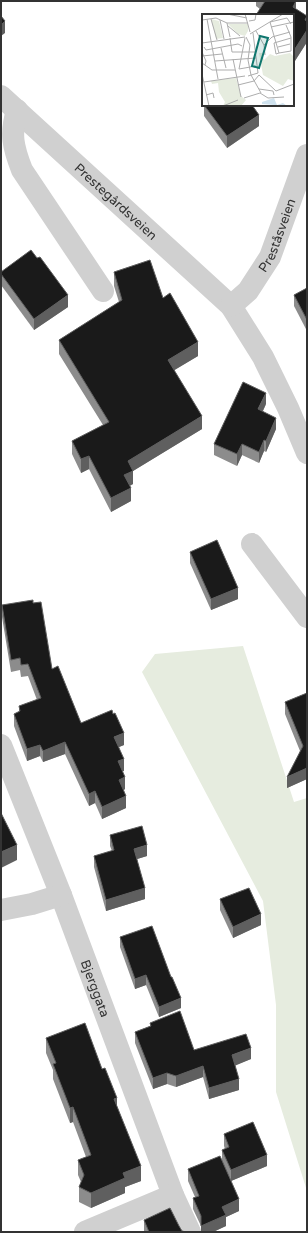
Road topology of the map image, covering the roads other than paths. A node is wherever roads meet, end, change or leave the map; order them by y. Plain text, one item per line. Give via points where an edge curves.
1 (1, 96) edge
2 (17, 110) junction
3 (307, 156) edge
4 (103, 291) dead end
5 (231, 306) junction
6 (307, 453) edge
7 (252, 544) dead end
8 (307, 617) edge
9 (1, 745) edge
10 (61, 895) junction
11 (1, 910) edge
12 (173, 1195) junction
13 (130, 1223) edge
14 (85, 1232) edge
15 (190, 1232) edge

1 - 2 street, Prestegårdsveien
2 - 4 street via 12,128 15,152 22,170
2 - 5 street, Prestegårdsveien
3 - 5 street, Preståsveien via 270,257 248,291
5 - 6 street, Prestegårdsveien via 263,357
7 - 8 street
9 - 10 street, Bjerggata
10 - 11 street
10 - 12 street, Bjerggata
12 - 13 street
12 - 15 street, Bjerggata
13 - 14 street

